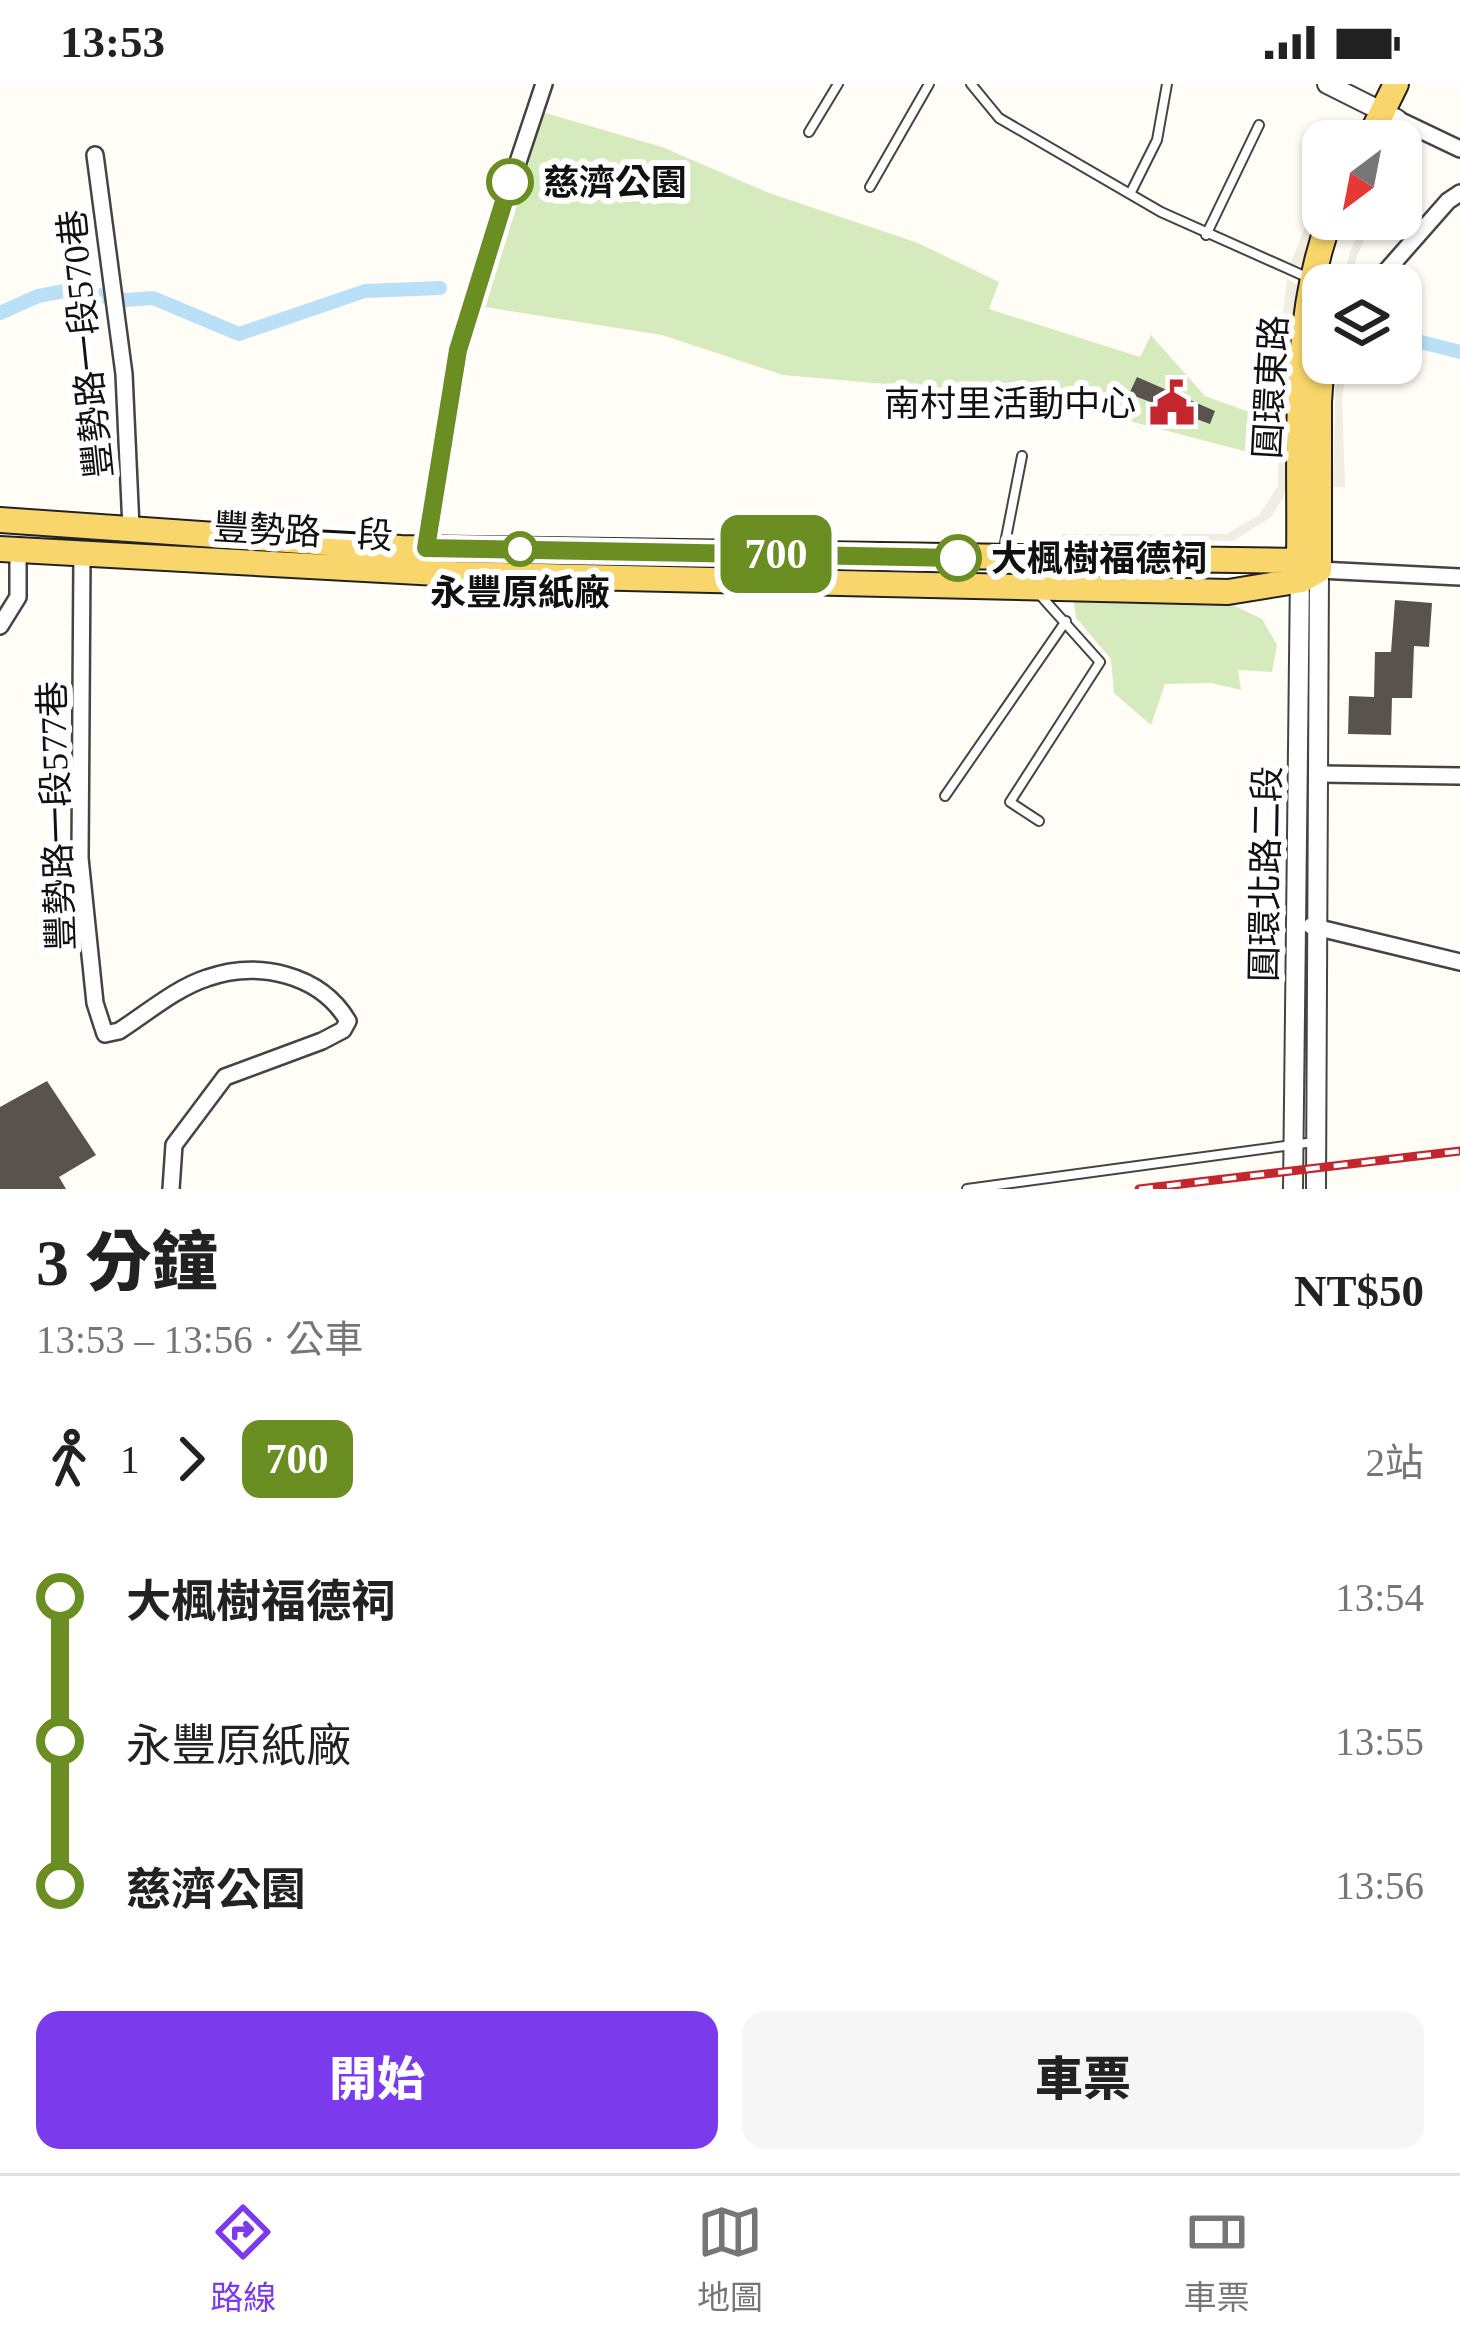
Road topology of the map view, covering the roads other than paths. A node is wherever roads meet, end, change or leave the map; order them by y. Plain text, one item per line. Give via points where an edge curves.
1 (544, 84) edge
2 (838, 84) edge
3 (929, 84) edge
4 (971, 84) edge
5 (1167, 84) edge
6 (1328, 84) edge
7 (1396, 84) edge
8 (1414, 84) edge
9 (1383, 120) edge
10 (1390, 120) edge
11 (1392, 120) edge
12 (1259, 124) dead end
13 (809, 132) dead end
14 (1422, 136) edge
15 (1460, 149) edge
16 (95, 155) dead end
17 (870, 187) dead end
18 (1460, 193) edge
19 (1130, 194) junction
20 (1206, 235) junction
21 (1392, 264) edge
22 (1302, 274) edge
23 (1303, 384) edge
24 (1320, 384) edge
25 (1022, 456) dead end
26 (0, 520) edge
27 (131, 528) junction
28 (9, 550) edge
29 (82, 556) junction
30 (1015, 559) junction
31 (425, 560) junction
32 (1306, 570) junction
33 (1460, 577) edge
34 (1033, 587) junction
35 (1066, 620) junction
36 (0, 626) edge
37 (1320, 774) junction
38 (1460, 776) edge
39 (946, 796) dead end
40 (1039, 821) dead end
41 (1297, 922) junction
42 (1318, 928) junction
43 (1460, 962) edge
44 (1316, 1142) junction
45 (1294, 1144) junction
46 (171, 1189) edge
47 (967, 1189) edge
48 (1293, 1189) edge
49 (1316, 1189) edge

1 - 31 street via 462,334
2 - 13 lane
3 - 17 lane
4 - 19 lane via 998,118
5 - 19 lane via 1157,140
6 - 9 street
7 - 10 main road
8 - 11 main road
12 - 20 lane
14 - 15 street
16 - 27 street, 豐勢路一段570巷 via 124,374
18 - 21 street
19 - 20 lane
20 - 22 lane
23 - 32 main road, 圓環東路
24 - 32 main road, 圓環東路
25 - 30 lane via 1005,543
26 - 27 main road, 豐勢路一段
27 - 31 main road, 豐勢路一段
28 - 29 main road, 豐勢路一段
28 - 36 street via 18,598
29 - 31 main road, 豐勢路一段
29 - 46 street, 豐勢路一段577巷 via 80,858 94,1003 105,1034 206,978 230,973 307,981 348,1021 322,1041 225,1077 174,1145
30 - 31 main road, 豐勢路一段
30 - 32 main road, 豐勢路一段
30 - 34 lane
31 - 34 main road, 豐勢路一段
32 - 33 street, 豐勢路一段
32 - 34 main road, 豐勢路一段 via 1228,592
32 - 37 street, 圓環北路二段
32 - 41 street, 圓環北路二段
34 - 35 lane
35 - 39 lane
35 - 40 lane via 1100,662 1010,802
37 - 38 street
37 - 42 street, 圓環北路二段
41 - 42 street
41 - 45 street, 圓環北路二段
42 - 43 street
42 - 44 street, 圓環北路二段
44 - 45 lane
44 - 49 street, 圓環北路二段
45 - 47 lane
45 - 48 street, 圓環北路二段

